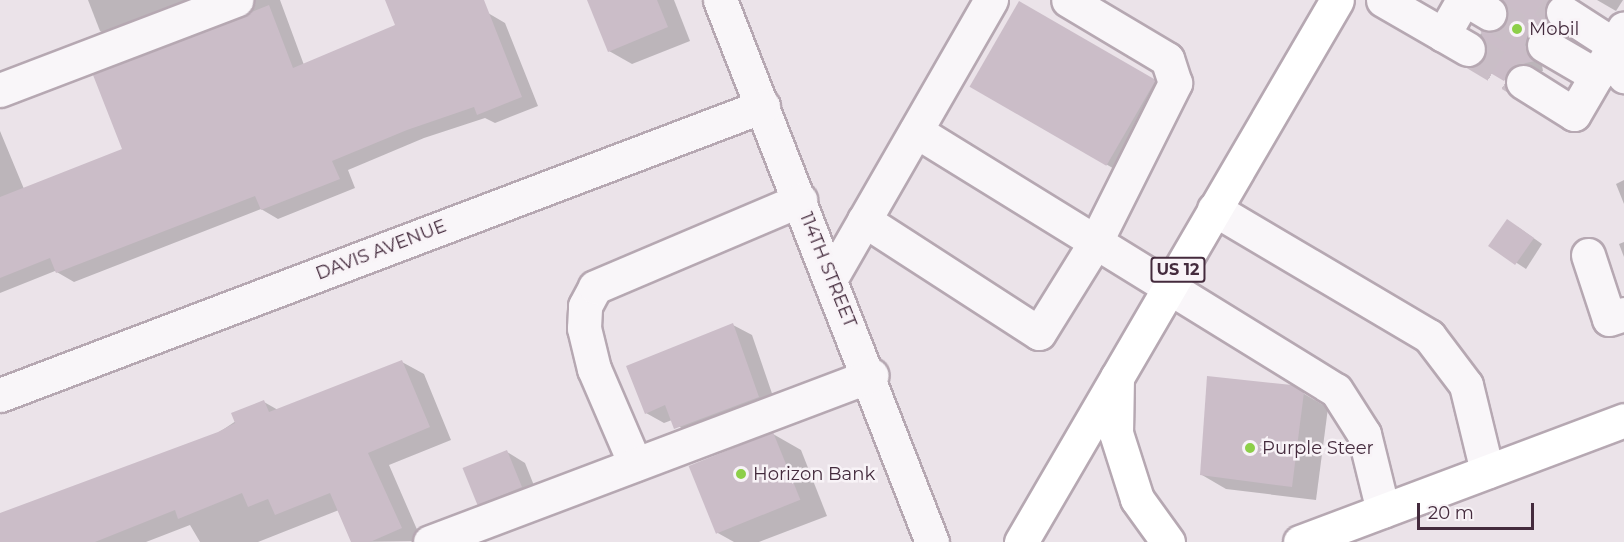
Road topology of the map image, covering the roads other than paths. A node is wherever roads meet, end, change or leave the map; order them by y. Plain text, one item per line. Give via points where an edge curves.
1 (236, 0) edge
2 (720, 0) edge
3 (991, 0) edge
4 (1068, 0) edge
5 (1337, 0) edge
6 (1383, 0) edge
7 (1473, 4) edge
8 (1563, 12) tunnel mouth
9 (1619, 36) edge
10 (1544, 45) tunnel mouth
11 (1610, 76) edge
12 (1523, 82) tunnel mouth
13 (0, 90) edge
14 (763, 106) junction
15 (916, 131) junction
16 (800, 200) junction
17 (1214, 209) junction
18 (864, 220) junction
19 (1096, 242) junction
20 (1588, 255) dead end
21 (831, 278) junction
22 (1169, 286) junction
23 (1624, 314) edge
24 (1117, 374) junction
25 (871, 375) junction
26 (0, 395) edge
27 (1624, 420) edge
28 (635, 464) junction
29 (1487, 471) junction
30 (1383, 511) junction
31 (430, 542) edge
32 (932, 542) edge
33 (1022, 542) edge
34 (1168, 542) edge
35 (1300, 542) edge

1 - 13 street
2 - 14 street, 114TH STREET
3 - 15 street
4 - 19 street via 1167,59 1175,82
5 - 17 main road, US 12
6 - 7 street via 1456,42
8 - 9 street
9 - 11 street
10 - 11 street
11 - 12 street via 1574,114
14 - 16 street, 114TH STREET
14 - 26 street, DAVIS AVENUE
15 - 18 street
15 - 19 street
16 - 21 street, 114TH STREET
16 - 28 street via 595,287 585,306 584,328 594,369
17 - 22 main road, US 12
17 - 29 street via 1429,336 1466,385
18 - 19 street via 1039,333
18 - 21 street
19 - 22 street
20 - 23 street via 1609,319
21 - 25 street, 114TH STREET
22 - 24 main road, US 12
22 - 30 street via 1336,390 1364,434
24 - 33 main road, US 12
24 - 34 main road via 1116,433 1137,499
25 - 28 street
25 - 32 street, 114TH STREET
27 - 29 main road
28 - 31 street
29 - 30 main road
30 - 35 main road

